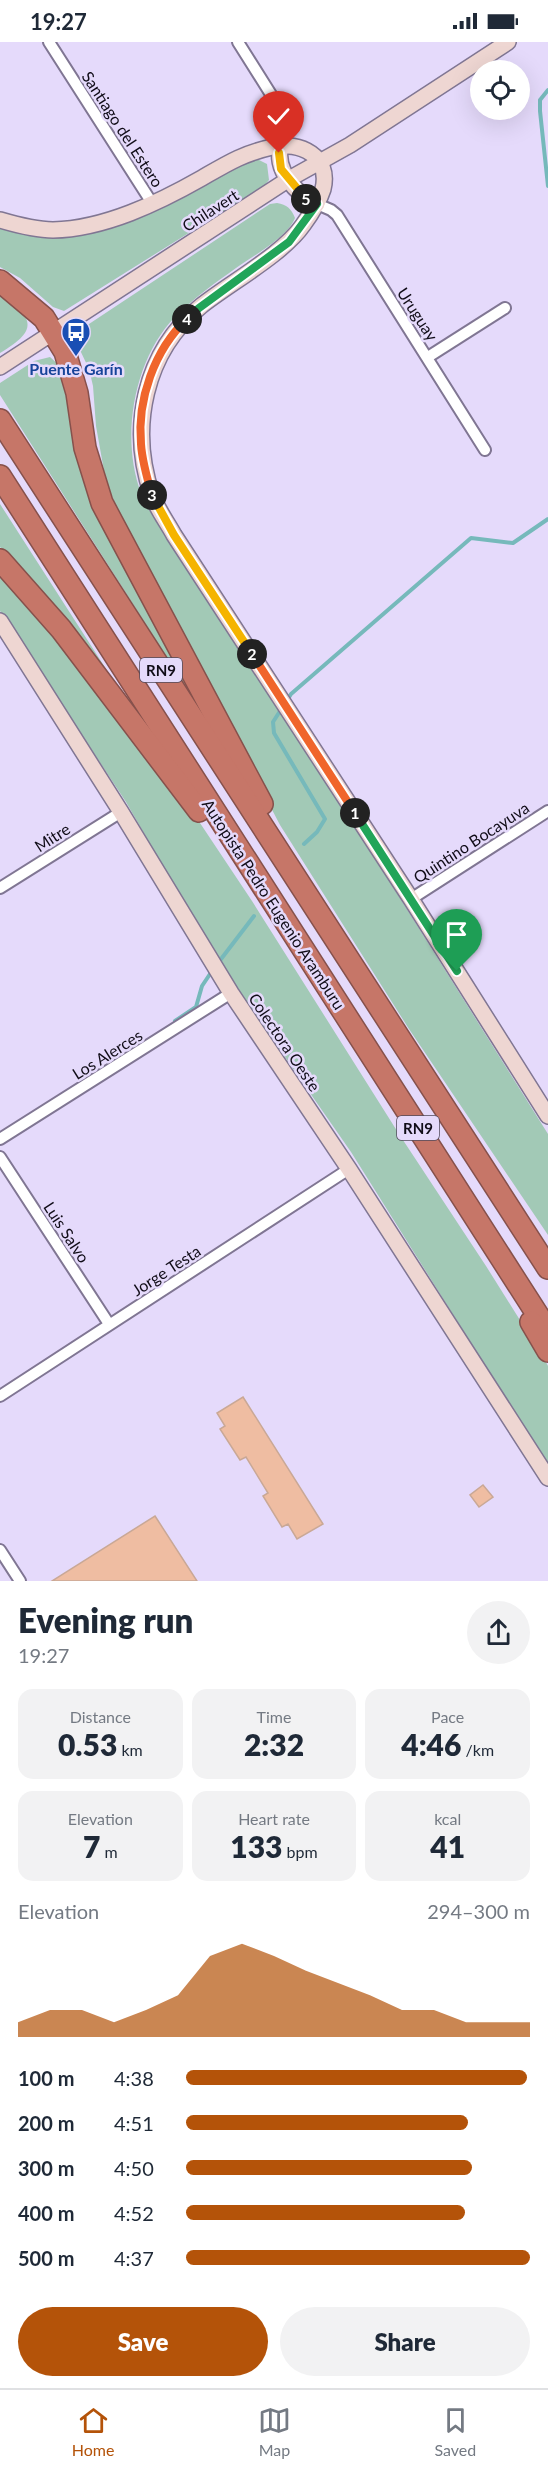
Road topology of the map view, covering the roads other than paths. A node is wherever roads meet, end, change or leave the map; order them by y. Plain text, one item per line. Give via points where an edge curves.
1 (49, 42) edge
2 (238, 42) edge
3 (508, 42) edge
4 (281, 146) junction
5 (320, 162) junction
6 (289, 179) junction
7 (152, 202) junction
8 (317, 204) junction
9 (0, 220) edge
10 (0, 281) edge
11 (505, 308) dead end
12 (54, 333) junction
13 (428, 357) junction
14 (0, 367) edge
15 (0, 420) edge
16 (486, 450) dead end
17 (0, 476) edge
18 (0, 560) edge
19 (1, 625) edge
20 (548, 811) edge
21 (120, 812) junction
22 (0, 888) edge
23 (411, 899) junction
24 (322, 920) junction
25 (288, 926) junction
26 (231, 993) junction
27 (548, 1116) edge
28 (0, 1139) edge
29 (0, 1156) edge
30 (349, 1168) junction
31 (445, 1171) junction
32 (548, 1268) edge
33 (109, 1324) junction
34 (548, 1331) edge
35 (548, 1351) edge
36 (0, 1396) edge
37 (548, 1478) edge
38 (0, 1550) edge
39 (21, 1581) edge

1 - 7 street, Santiago del Estero
2 - 4 street via 282,112
3 - 5 street, Chilavert
4 - 5 street via 304,149
4 - 6 street via 278,158
4 - 7 street via 230,160
5 - 6 street, Chilavert
5 - 8 street via 323,188
6 - 8 street via 305,198
6 - 12 street, Chilavert
7 - 9 street via 106,221 76,228 27,228
8 - 13 street, Uruguay via 337,216
8 - 23 street via 289,242 182,324 152,373 141,416 140,443 153,498
10 - 12 highway via 44,318
11 - 13 street
12 - 14 street
12 - 24 highway via 65,352 77,393 85,448 102,503
13 - 16 street, Uruguay
15 - 24 highway, Autopista Pedro Eugenio Aramburu / RN9
17 - 25 highway, Autopista Pedro Eugenio Aramburu / RN9
18 - 25 highway via 61,629
19 - 21 street, Colectora Oeste
20 - 23 street, Quintino Bocayuva
21 - 22 street, Mitre
21 - 26 street, Colectora Oeste
23 - 27 street
24 - 32 highway, Autopista Pedro Eugenio Aramburu / RN9
25 - 31 highway, Autopista Pedro Eugenio Aramburu / RN9
26 - 28 street, Los Alerces
26 - 30 street, Colectora Oeste
29 - 33 street, Luis Salvo
30 - 33 street, Jorge Testa
30 - 37 street, Colectora Oeste
31 - 34 highway, Autopista Pedro Eugenio Aramburu / RN9
31 - 35 highway
33 - 36 street, Jorge Testa
38 - 39 street

